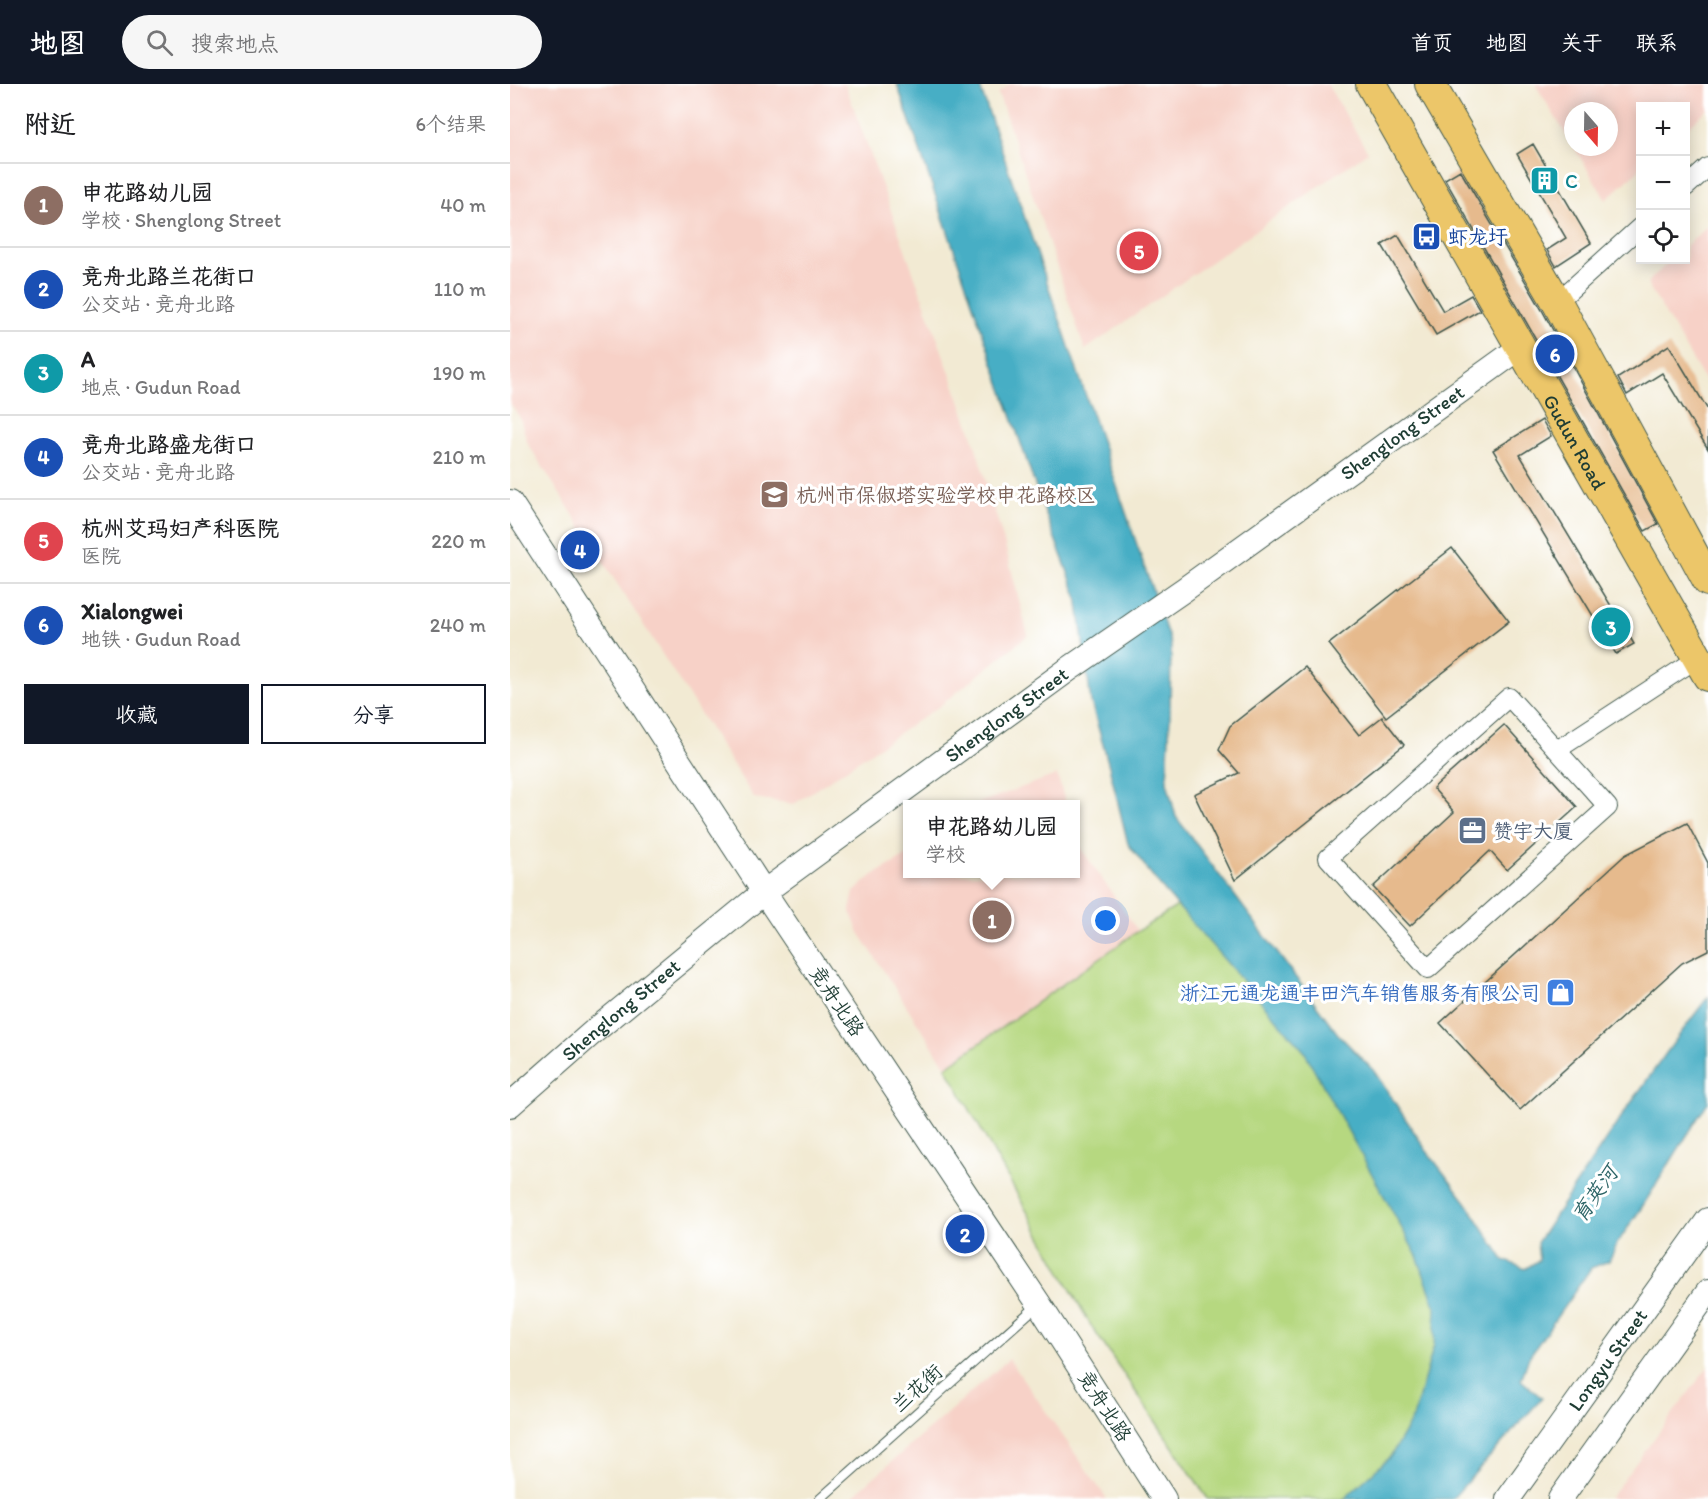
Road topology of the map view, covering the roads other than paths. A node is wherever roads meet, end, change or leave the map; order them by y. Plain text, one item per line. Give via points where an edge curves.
1 (1371, 84) edge
2 (1430, 84) edge
3 (1708, 167) edge
4 (1690, 183) edge
5 (1636, 231) edge
6 (1557, 302) junction
7 (1521, 347) junction
8 (510, 502) edge
9 (1708, 581) edge
10 (1703, 667) edge
11 (1557, 750) junction
12 (764, 892) junction
13 (510, 1105) edge
14 (1708, 1220) edge
15 (1708, 1292) edge
16 (1039, 1304) junction
17 (820, 1499) edge
18 (1164, 1499) edge
19 (1508, 1499) edge
20 (1560, 1499) edge

1 - 7 main road, Gudun Road
2 - 6 main road
3 - 4 street
5 - 6 street
6 - 9 main road
7 - 10 main road, Gudun Road
7 - 12 street, Shenglong Street
8 - 12 street, 竞舟北路
10 - 11 street
11 - 11 street via 1509,697 1328,858 1428,969 1608,807
12 - 13 street, Shenglong Street
12 - 16 street, 竞舟北路
14 - 19 street, Longyu Street
15 - 20 street
16 - 17 lane, 兰花街
16 - 18 street, 竞舟北路

